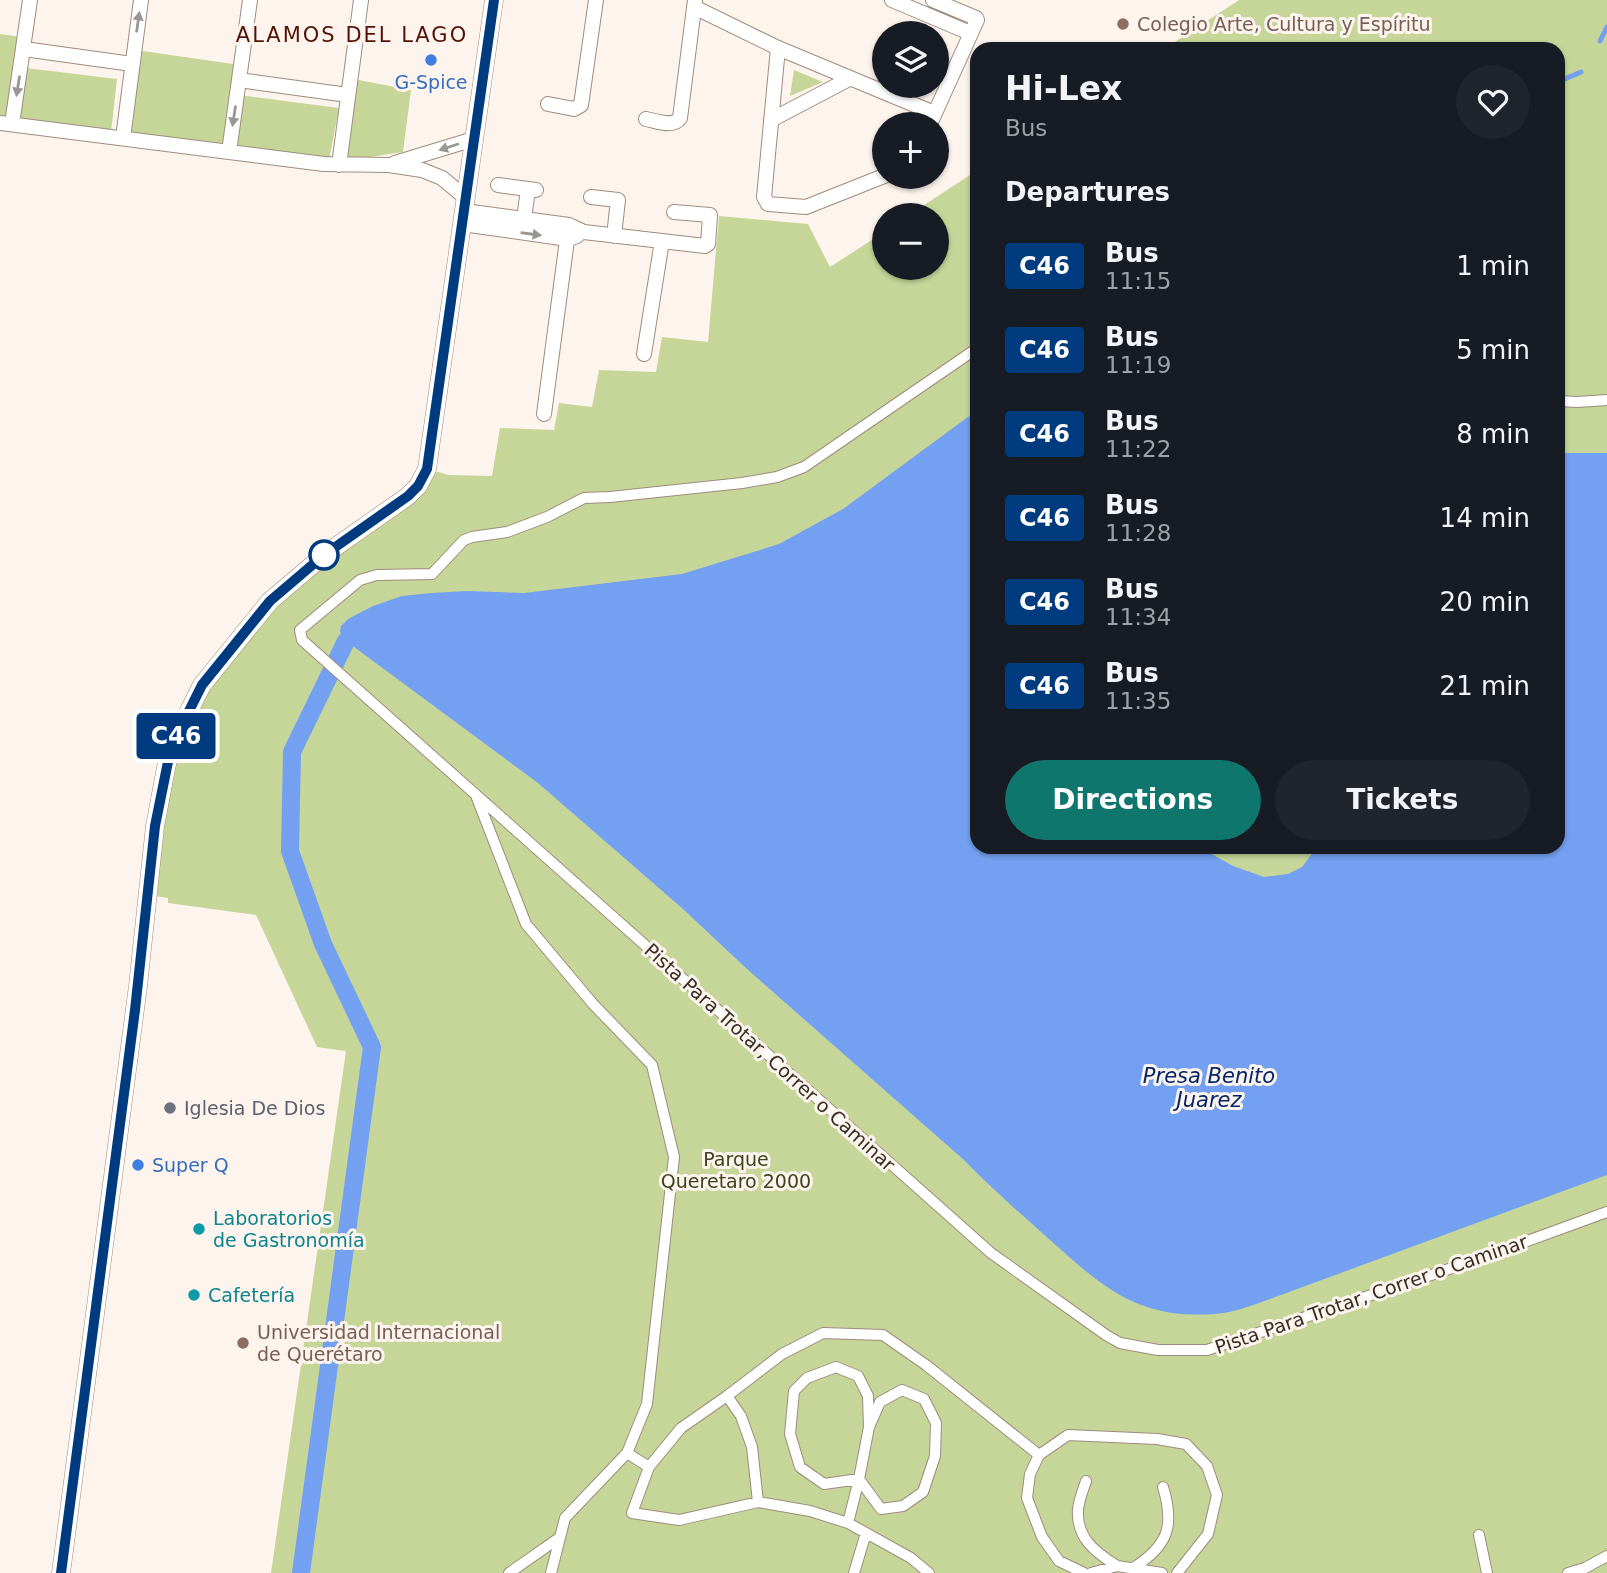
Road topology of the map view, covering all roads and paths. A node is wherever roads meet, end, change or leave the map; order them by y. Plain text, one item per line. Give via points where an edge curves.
1 (30, 0) edge
2 (141, 0) edge
3 (250, 0) edge
4 (361, 0) edge
5 (494, 0) edge
6 (596, 0) edge
7 (892, 0) edge
8 (933, 0) edge
9 (695, 3) edge
10 (970, 33) junction
11 (24, 48) junction
12 (778, 48) junction
13 (132, 64) junction
14 (849, 79) junction
15 (239, 80) junction
16 (348, 95) junction
17 (548, 104) dead end
18 (917, 112) edge
19 (935, 112) edge
20 (646, 119) dead end
21 (771, 120) junction
22 (6, 123) edge
23 (123, 138) junction
24 (474, 139) junction
25 (229, 152) junction
26 (389, 164) junction
27 (339, 165) junction
28 (872, 181) edge
29 (498, 185) dead end
30 (591, 197) dead end
31 (618, 200) junction
32 (633, 202) dead end
33 (464, 211) junction
34 (674, 212) dead end
35 (524, 219) junction
36 (568, 232) junction
37 (614, 236) junction
38 (662, 241) junction
39 (970, 353) edge
40 (644, 354) dead end
41 (1607, 400) edge
42 (1565, 401) edge
43 (544, 414) dead end
44 (476, 795) junction
45 (1607, 1212) edge
46 (727, 1396) junction
47 (869, 1427) junction
48 (627, 1453) junction
49 (1039, 1455) junction
50 (649, 1467) junction
51 (859, 1479) junction
52 (1086, 1481) dead end
53 (1163, 1487) dead end
54 (758, 1502) junction
55 (848, 1523) junction
56 (866, 1533) junction
57 (1479, 1535) dead end
58 (559, 1538) junction
59 (1607, 1556) edge
60 (1117, 1566) junction
61 (1133, 1568) junction
62 (61, 1573) edge
63 (509, 1573) edge
64 (551, 1573) edge
65 (855, 1573) edge
66 (929, 1573) edge
67 (1084, 1573) edge
68 (1091, 1573) edge
69 (1162, 1573) edge
70 (1177, 1573) edge
71 (1487, 1573) edge
72 (1568, 1573) edge

1 - 11 street
13 -> 2 street
3 - 15 street
4 - 16 street
5 - 24 street
6 - 17 street via 581,105 574,109
7 - 10 street
8 - 10 street via 976,18
9 - 12 street
9 - 20 street via 680,118 673,124
10 - 19 street
11 - 13 street
11 -> 22 street
12 - 14 street
12 - 21 street
13 - 23 street
14 - 18 street
14 - 21 street
15 - 16 street
15 -> 25 street
16 - 27 street
21 - 28 street via 764,197 768,204 806,207
22 - 23 street
23 - 25 street
24 -> 26 street
24 - 33 street
25 - 27 street
26 - 27 street
26 - 33 street via 442,178
29 - 35 street via 532,189
30 - 31 street
31 - 32 street
31 - 37 street
33 - 35 street
33 -> 36 street
33 - 62 street via 427,469 418,486 270,601 202,685 171,747 155,826
34 - 38 street via 710,215 708,244
35 - 36 street
36 - 37 street
36 - 43 street
37 - 38 street
38 - 40 street
39 - 44 street, Pista Para Trotar, Correr o Caminar via 804,467 742,483 584,498 508,533 469,538 428,575 376,575 360,580 300,630 302,640
41 - 42 street
44 - 45 street, Pista Para Trotar, Correr o Caminar via 991,1253 1120,1343 1158,1350 1207,1350
44 - 48 street via 526,924 652,1065 674,1157 647,1404
46 - 49 street via 782,1354 823,1333 883,1335
46 - 50 street via 681,1427
46 - 54 street via 741,1416 752,1447
47 - 51 street
47 - 51 street via 880,1402 902,1390 923,1399 936,1423 935,1456 923,1492 903,1506 881,1509
47 - 51 street via 868,1396 858,1376 835,1367 807,1378 794,1391 790,1434 800,1467 824,1485
48 - 50 street
48 - 58 street via 565,1518
49 - 67 street via 1030,1474 1027,1498 1042,1537 1059,1561
49 - 70 street via 1068,1434 1186,1444 1207,1466 1217,1495 1208,1534
50 - 54 street via 632,1513 679,1520
51 - 55 street
52 - 60 street via 1078,1509 1080,1533 1099,1555
53 - 61 street via 1169,1506 1167,1535
54 - 55 street
55 - 56 street
56 - 65 street
56 - 66 street
57 - 71 street
58 - 63 street
58 - 64 street
59 - 72 street
60 - 61 street
60 - 68 street
61 - 69 street

